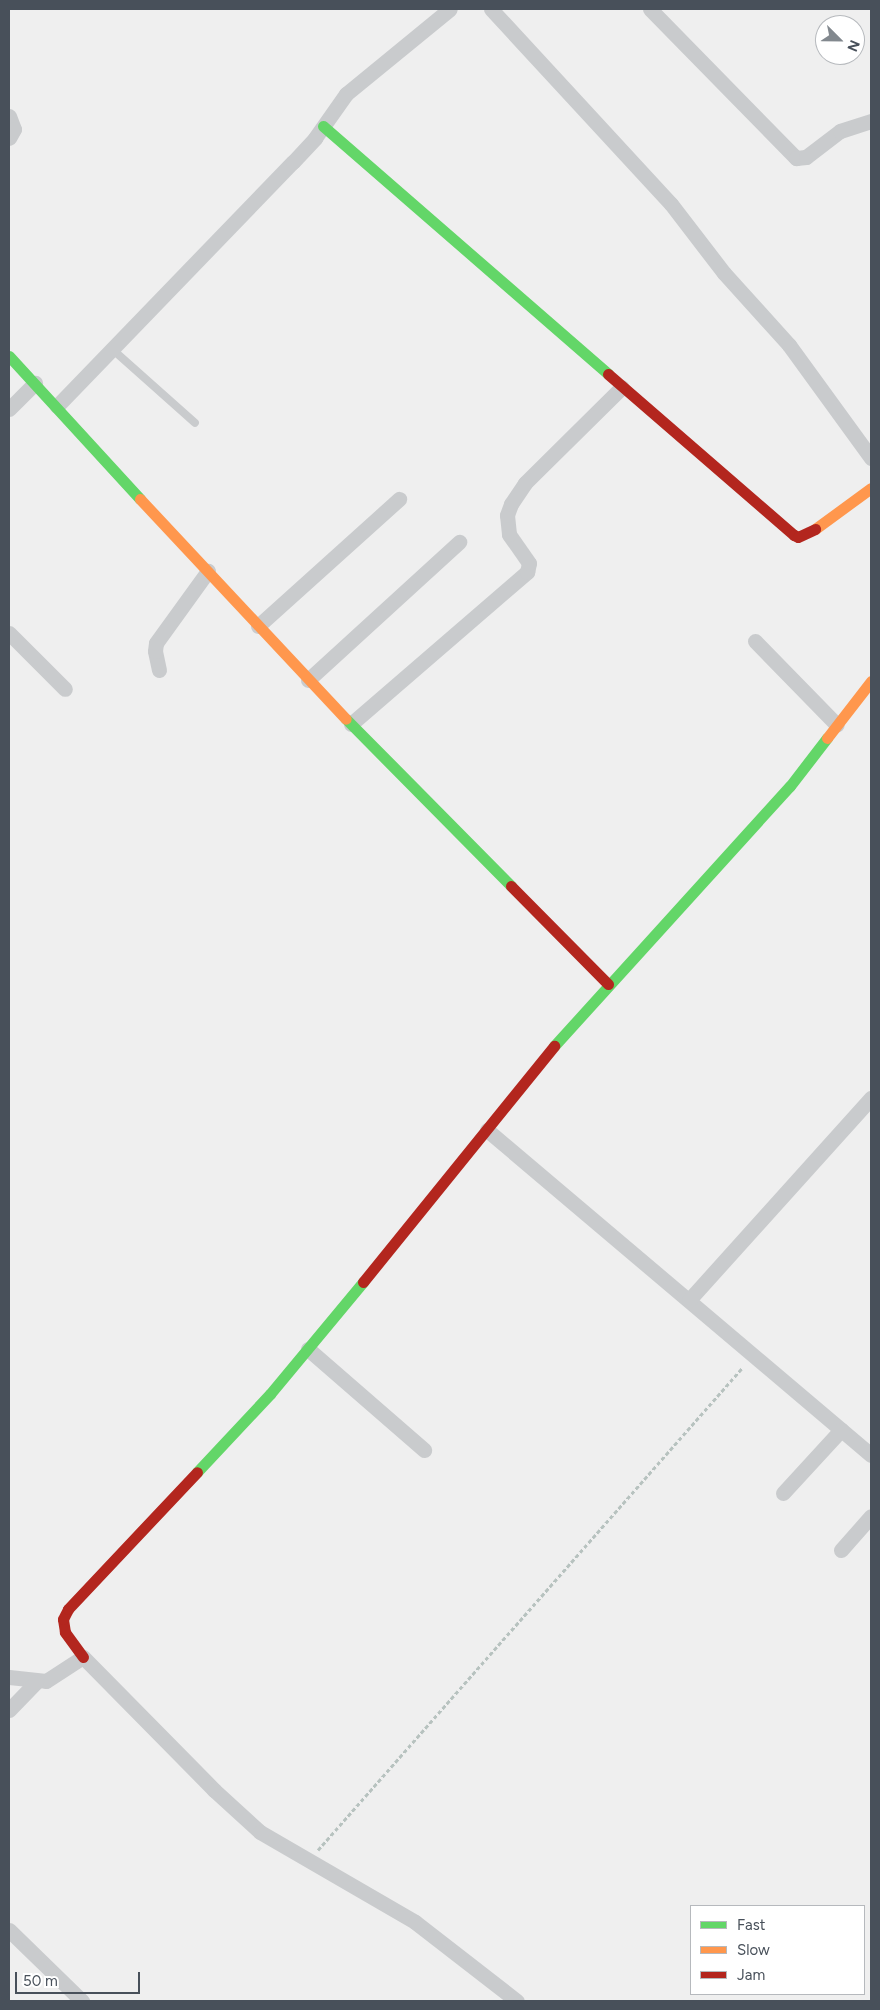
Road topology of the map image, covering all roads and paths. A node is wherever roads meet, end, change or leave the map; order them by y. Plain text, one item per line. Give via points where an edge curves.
1 (450, 9) edge
2 (491, 9) edge
3 (650, 9) edge
4 (9, 116) edge
5 (871, 121) edge
6 (323, 126) junction
7 (9, 138) edge
8 (112, 349) junction
9 (9, 356) edge
10 (35, 383) junction
11 (622, 387) junction
12 (57, 406) junction
13 (9, 409) edge
14 (195, 423) dead end
15 (871, 458) edge
16 (871, 488) edge
17 (398, 499) dead end
18 (459, 542) dead end
19 (208, 571) junction
20 (258, 626) junction
21 (9, 633) edge
22 (754, 641) dead end
23 (159, 670) dead end
24 (308, 680) junction
25 (871, 681) edge
26 (64, 689) dead end
27 (351, 724) junction
28 (837, 725) junction
29 (608, 984) junction
30 (871, 1098) edge
31 (487, 1130) junction
32 (689, 1300) junction
33 (308, 1349) junction
34 (754, 1355) junction
35 (841, 1430) junction
36 (424, 1450) dead end
37 (871, 1455) edge
38 (783, 1493) dead end
39 (871, 1516) edge
40 (841, 1550) dead end
41 (83, 1657) junction
42 (9, 1677) edge
43 (36, 1682) junction
44 (9, 1710) edge
45 (308, 1861) junction
46 (9, 1930) edge
47 (82, 2001) edge
48 (517, 2001) edge

1 - 6 street via 346,94
2 - 15 street via 671,204 724,273 789,344
3 - 5 street via 796,158 806,157 840,131
4 - 7 street via 14,128
6 - 8 street via 293,162
6 - 11 street
8 - 12 street
8 - 14 lane
9 - 10 street
10 - 12 street
10 - 13 street
11 - 16 street via 798,537 809,533
11 - 27 street via 525,483 511,504 507,515 509,534 529,563 527,572
12 - 19 street
17 - 20 street
18 - 24 street
19 - 20 street
19 - 23 street via 156,643
20 - 24 street
21 - 26 street
22 - 28 street
24 - 27 street
25 - 28 street
27 - 29 street
28 - 29 street via 790,786
29 - 31 street
30 - 32 street
31 - 32 street
31 - 33 street
32 - 34 street
33 - 36 street
33 - 41 street via 202,1468 68,1609 63,1626
34 - 35 street
34 - 45 path
35 - 37 street
35 - 38 street
39 - 40 street
41 - 43 street via 51,1679
41 - 45 street via 260,1832
42 - 43 street
43 - 44 street
45 - 48 street via 423,1928
46 - 47 street

